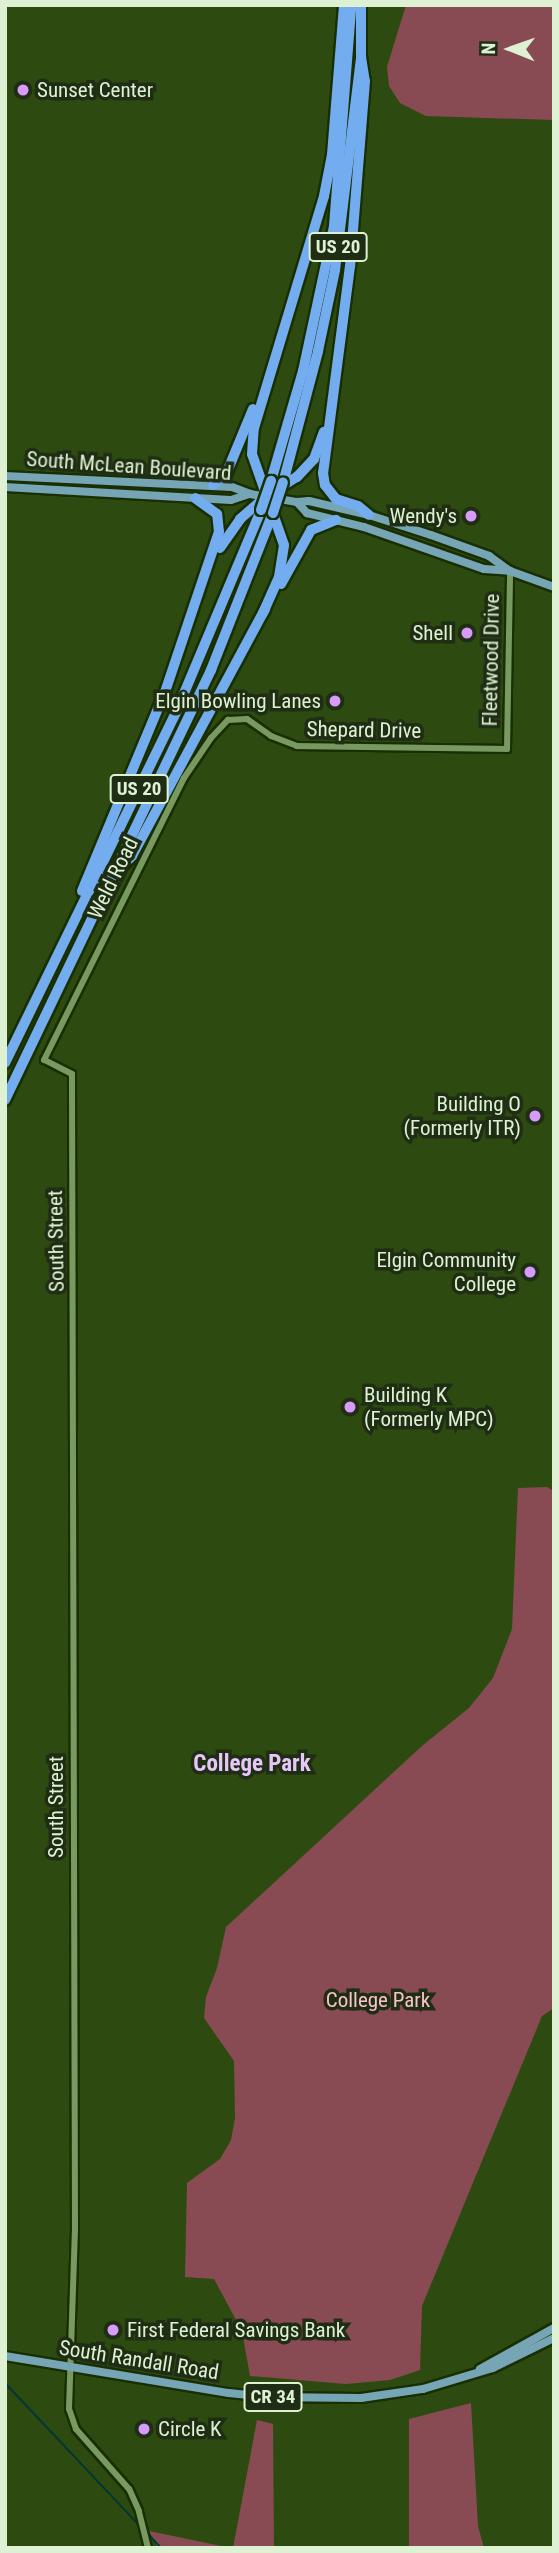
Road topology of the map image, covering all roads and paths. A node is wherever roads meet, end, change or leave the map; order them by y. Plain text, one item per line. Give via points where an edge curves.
1 (344, 5) edge
2 (351, 5) edge
3 (360, 5) edge
4 (361, 57) junction
5 (270, 370) junction
6 (330, 415) junction
7 (5, 476) edge
8 (213, 485) junction
9 (5, 487) edge
10 (250, 494) junction
11 (266, 496) junction
12 (195, 498) junction
13 (297, 502) junction
14 (369, 515) junction
15 (336, 520) junction
16 (510, 571) junction
17 (206, 578) junction
18 (554, 587) edge
19 (262, 613) junction
20 (228, 720) joint
21 (507, 749) joint
22 (116, 872) junction
23 (53, 963) junction
24 (44, 1060) joint
25 (5, 1063) edge
26 (5, 1100) edge
27 (554, 2328) edge
28 (554, 2338) edge
29 (5, 2356) edge
30 (72, 2367) junction
31 (474, 2373) junction
32 (148, 2548) edge

1 - 5 highway via 332,155 324,197
2 - 23 highway, US 20, bridge via 334,226 303,371 271,481 177,710
3 - 4 highway, US 20
4 - 6 highway via 365,81 350,267
4 - 22 highway, US 20, bridge via 335,270 283,483 211,670
5 - 8 highway via 227,472
5 - 11 highway via 254,428 253,454
6 - 11 highway via 314,459 297,477
6 - 14 highway via 325,485 336,499
7 - 8 main road, South McLean Boulevard
8 - 10 main road, South McLean Boulevard
9 - 12 main road, South McLean Boulevard
10 - 11 main road, South McLean Boulevard
10 - 12 main road, South McLean Boulevard via 231,500
11 - 13 main road, South McLean Boulevard
11 - 17 highway via 230,529
11 - 19 highway via 283,534 285,555
12 - 17 highway via 219,520
13 - 14 main road, South McLean Boulevard
13 - 15 main road, South McLean Boulevard via 307,513
14 - 16 main road, South McLean Boulevard via 489,556
15 - 16 main road, South McLean Boulevard via 484,569
15 - 19 highway via 311,530
16 - 18 main road, South McLean Boulevard
16 - 21 street, Fleetwood Drive
17 - 23 highway via 133,773
19 - 22 highway via 132,856
20 - 21 street, Shepard Drive via 247,719 297,746
20 - 24 street, Weld Road via 183,780
22 - 26 highway, US 20
23 - 25 highway, US 20
24 - 30 street, South Street via 72,1074
27 - 31 main road, South Randall Road / CR 34
28 - 31 main road, South Randall Road / CR 34
29 - 30 main road, South Randall Road / CR 34
30 - 31 main road, South Randall Road / CR 34 via 229,2393 313,2399 423,2389
30 - 32 street, South Street via 71,2421 129,2490

